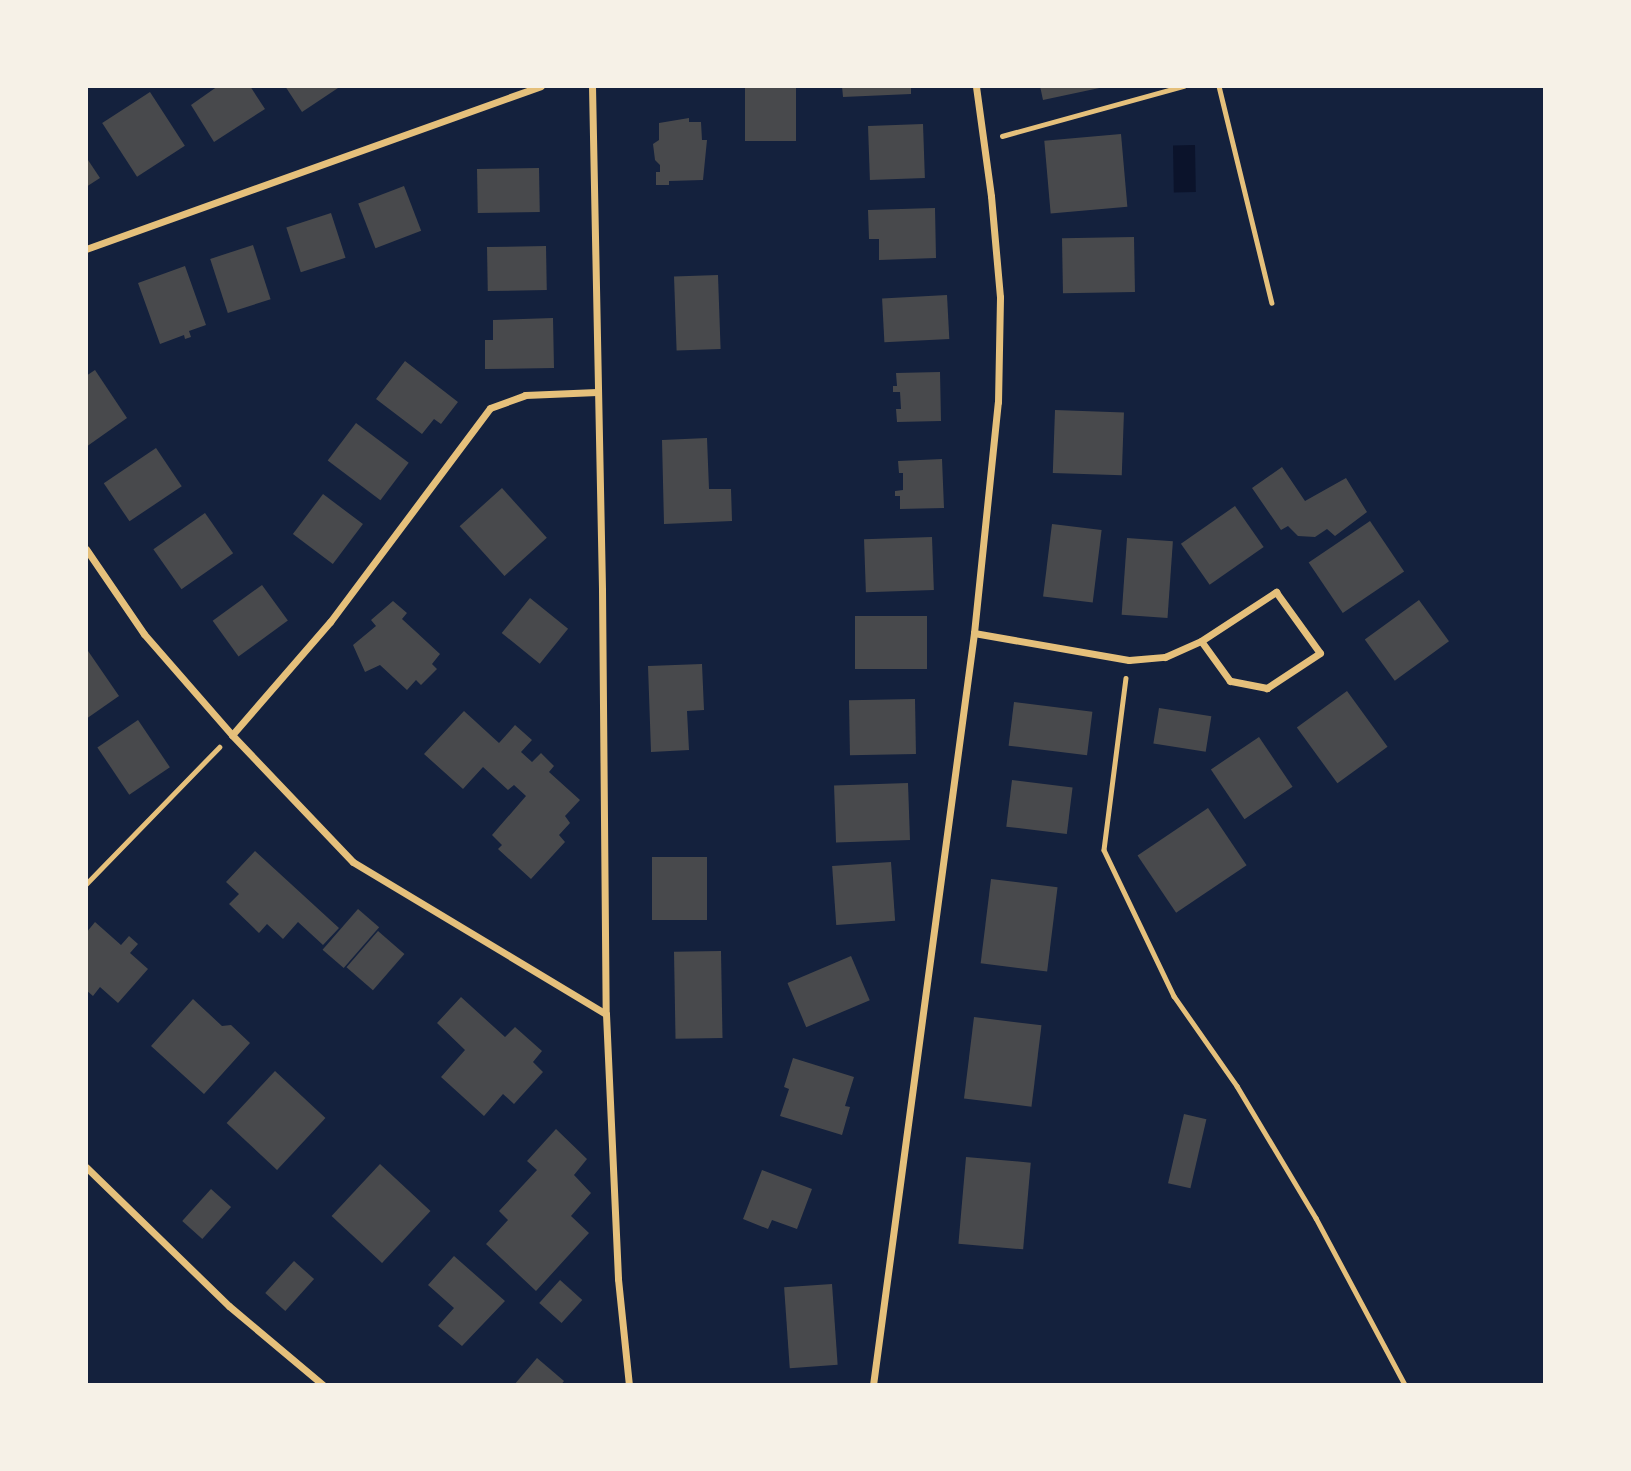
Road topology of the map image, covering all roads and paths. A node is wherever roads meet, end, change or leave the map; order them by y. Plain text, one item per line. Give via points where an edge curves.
1 (541, 86) edge
2 (592, 86) edge
3 (976, 86) edge
4 (1183, 86) edge
5 (1219, 86) edge
6 (985, 141) junction
7 (86, 249) edge
8 (1272, 303) dead end
9 (597, 392) junction
10 (86, 549) edge
11 (974, 633) junction
12 (1201, 641) junction
13 (1129, 660) junction
14 (232, 734) junction
15 (86, 884) edge
16 (606, 1014) junction
17 (86, 1167) edge
18 (323, 1385) edge
19 (629, 1385) edge
20 (873, 1385) edge
21 (1405, 1385) edge

1 - 7 street
2 - 9 street
3 - 6 street
4 - 6 path
5 - 8 path
6 - 11 street via 1000,297 998,402
9 - 14 street via 525,395 490,408 330,622
9 - 16 street
10 - 14 street via 144,634
11 - 13 street
11 - 20 street
12 - 12 street via 1276,592 1321,653 1267,688 1230,681
12 - 13 street via 1166,657
13 - 21 path via 1104,850 1174,996 1237,1086 1316,1218
14 - 15 path
14 - 16 street via 353,862
16 - 19 street via 618,1279
17 - 18 street via 229,1306

